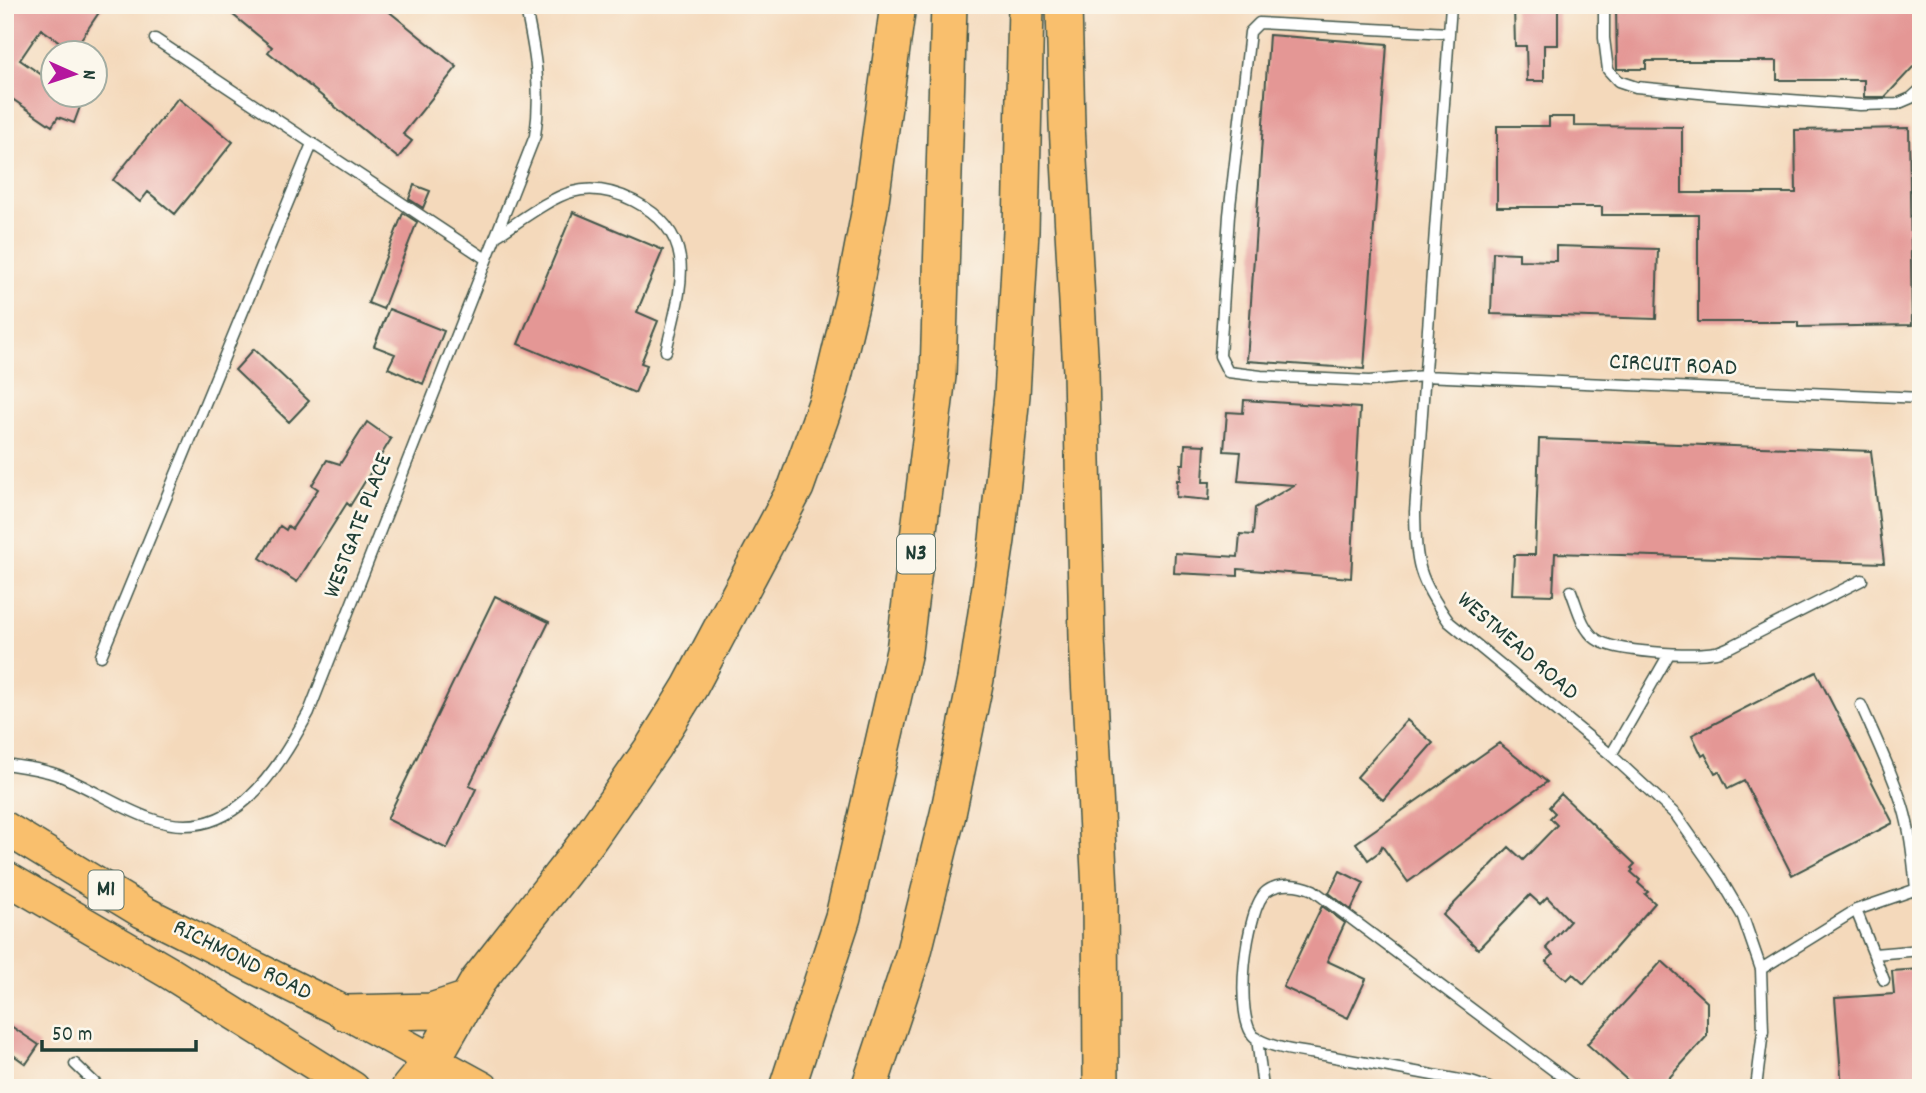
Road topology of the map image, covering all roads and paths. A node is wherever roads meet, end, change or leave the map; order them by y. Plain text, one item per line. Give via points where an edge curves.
1 (525, 5) edge
2 (898, 5) edge
3 (949, 5) edge
4 (1026, 5) edge
5 (1064, 5) edge
6 (1451, 5) edge
7 (1604, 5) edge
8 (1449, 33) junction
9 (155, 39) dead end
10 (1921, 89) edge
11 (312, 144) junction
12 (497, 235) junction
13 (486, 259) junction
14 (666, 351) dead end
15 (1424, 376) junction
16 (1921, 398) edge
17 (1862, 580) dead end
18 (1571, 591) dead end
19 (1669, 654) junction
20 (101, 656) dead end
21 (1861, 705) dead end
22 (1611, 755) junction
23 (5, 764) edge
24 (5, 828) edge
25 (5, 877) edge
26 (1918, 888) edge
27 (1856, 910) junction
28 (1921, 950) edge
29 (1874, 954) junction
30 (1761, 969) junction
31 (1884, 980) dead end
32 (465, 1000) junction
33 (346, 1013) junction
34 (1257, 1038) junction
35 (433, 1059) junction
36 (75, 1064) dead end
37 (100, 1088) edge
38 (353, 1088) edge
39 (409, 1088) edge
40 (483, 1088) edge
41 (788, 1088) edge
42 (870, 1088) edge
43 (1101, 1088) edge
44 (1263, 1088) edge
45 (1489, 1088) edge
46 (1577, 1088) edge
47 (1756, 1088) edge

1 - 12 lane, WESTGATE PLACE via 538,68 540,107 535,136
2 - 32 highway via 853,297 831,389 796,487 653,747 587,842
3 - 41 highway, N3 via 937,376 904,651 843,917
4 - 42 highway via 1021,231 1012,395 997,540 976,679 948,814 913,955
5 - 43 highway via 1100,890
6 - 8 lane, WESTMEAD ROAD
7 - 10 lane via 1608,70 1618,81 1636,87 1860,105 1897,104
8 - 15 lane, WESTMEAD ROAD
8 - 15 lane, CIRCUIT ROAD via 1259,23 1250,32 1229,215 1220,356 1228,372 1369,381
9 - 11 lane
11 - 13 lane
11 - 20 lane
12 - 13 lane, WESTGATE PLACE
12 - 14 lane via 559,197 590,189 620,194 658,216 677,240 681,262
13 - 23 lane, WESTGATE PLACE via 309,712 269,779 222,816 205,824 182,825 151,819 60,776
15 - 16 lane, CIRCUIT ROAD
15 - 22 lane, WESTMEAD ROAD via 1415,512 1420,575 1449,622
17 - 19 lane via 1716,652
18 - 19 lane via 1586,628 1597,640
19 - 22 lane
21 - 26 lane via 1904,809
22 - 30 lane, WESTMEAD ROAD via 1676,816 1712,866 1743,917
24 - 33 highway, RICHMOND ROAD / M1 via 143,912
25 - 38 highway, RICHMOND ROAD / M1
26 - 27 lane
27 - 29 lane
27 - 30 lane
28 - 29 lane
29 - 31 lane
30 - 47 lane, WESTMEAD ROAD via 1763,1031
32 - 33 highway via 431,1011
32 - 35 highway
33 - 35 highway, RICHMOND ROAD / M1
34 - 44 lane
34 - 45 lane via 1289,1049
34 - 46 lane via 1247,1026 1242,999 1257,904 1265,892 1297,884 1313,890
35 - 39 highway
35 - 40 highway, RICHMOND ROAD / M1
36 - 37 lane

